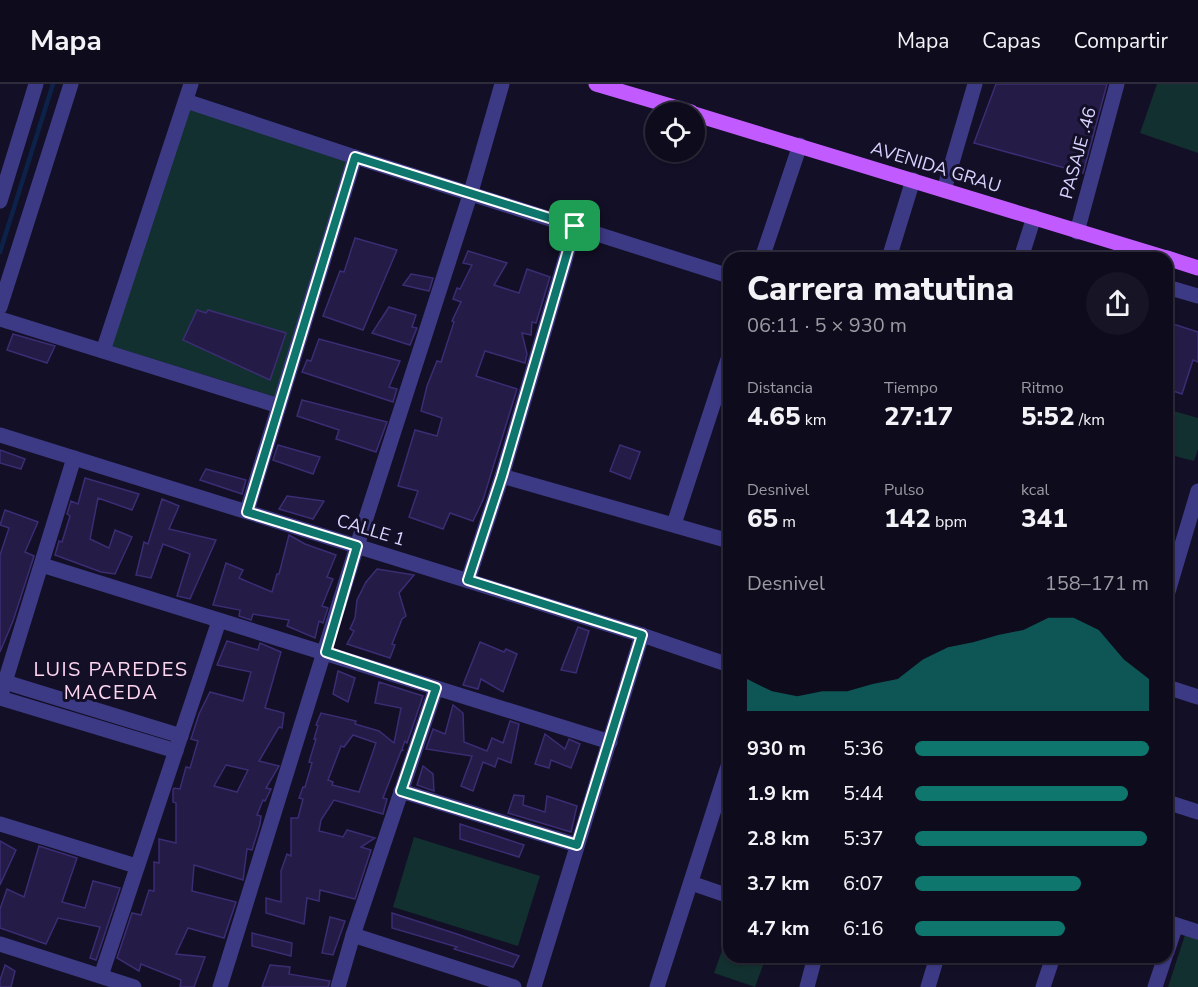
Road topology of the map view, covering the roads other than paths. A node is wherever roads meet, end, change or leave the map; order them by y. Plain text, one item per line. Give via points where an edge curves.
1 (36, 84) edge
2 (71, 84) edge
3 (191, 84) edge
4 (502, 84) edge
5 (596, 84) edge
6 (975, 84) edge
7 (1117, 84) edge
8 (186, 101) junction
9 (656, 102) edge
10 (705, 117) edge
11 (800, 145) junction
12 (355, 157) junction
13 (913, 180) junction
14 (944, 190) junction
15 (471, 192) junction
16 (0, 201) edge
17 (1034, 217) junction
18 (575, 226) junction
19 (1077, 231) junction
20 (764, 252) edge
21 (891, 252) edge
22 (1023, 252) edge
23 (1145, 252) edge
24 (1173, 261) edge
25 (1198, 268) edge
26 (723, 274) edge
27 (1173, 288) edge
28 (1198, 296) edge
29 (0, 307) edge
30 (0, 319) edge
31 (103, 351) junction
32 (723, 374) edge
33 (279, 406) junction
34 (0, 435) edge
35 (74, 458) junction
36 (502, 476) junction
37 (1198, 491) edge
38 (247, 512) junction
39 (674, 524) junction
40 (1193, 526) edge
41 (723, 539) edge
42 (357, 546) junction
43 (42, 565) junction
44 (1173, 579) edge
45 (468, 580) junction
46 (219, 621) junction
47 (642, 635) junction
48 (326, 652) junction
49 (723, 663) edge
50 (5, 682) junction
51 (436, 688) junction
52 (1173, 689) edge
53 (1198, 697) edge
54 (0, 698) edge
55 (610, 742) junction
56 (178, 744) junction
57 (723, 789) edge
58 (401, 791) junction
59 (1173, 804) edge
60 (1198, 812) edge
61 (0, 824) edge
62 (577, 845) junction
63 (136, 866) junction
64 (691, 883) junction
65 (723, 894) edge
66 (1173, 924) edge
67 (1198, 932) edge
68 (353, 935) junction
69 (0, 945) edge
70 (813, 963) edge
71 (935, 963) edge
72 (1051, 963) edge
73 (1163, 963) edge
74 (101, 976) junction
75 (134, 987) edge
76 (220, 987) edge
77 (338, 987) edge
78 (514, 987) edge
79 (534, 987) edge
80 (657, 987) edge
81 (807, 987) edge
82 (928, 987) edge
83 (1044, 987) edge
84 (1155, 987) edge

1 - 16 street
2 - 29 street
3 - 8 street
4 - 15 street
5 - 9 main road, AVENIDA GRAU
6 - 14 street
7 - 19 street, PASAJE .46
8 - 12 street
8 - 31 street
10 - 11 main road, AVENIDA GRAU
11 - 13 main road, AVENIDA GRAU
11 - 20 street
12 - 15 street
12 - 33 street
13 - 14 main road, AVENIDA GRAU
13 - 21 street
14 - 17 main road, AVENIDA GRAU
15 - 18 street
15 - 42 street
17 - 19 main road, AVENIDA GRAU
17 - 22 street
18 - 26 street
18 - 36 street
19 - 23 main road, AVENIDA GRAU
24 - 25 main road, AVENIDA GRAU
27 - 28 street
30 - 31 street
31 - 33 street
32 - 39 street
33 - 38 street
34 - 35 street, CALLE 1
35 - 38 street, CALLE 1
35 - 43 street
36 - 39 street
36 - 45 street
37 - 40 street
38 - 42 street, CALLE 1
39 - 41 street
40 - 44 street
42 - 45 street, CALLE 1
42 - 48 street
43 - 46 street
43 - 50 street
45 - 47 street, CALLE 1
46 - 48 street
46 - 56 street
47 - 49 street, CALLE 1
47 - 55 street
48 - 51 street
48 - 76 street
50 - 54 street
50 - 56 street
51 - 55 street
51 - 58 street
52 - 53 street
54 - 56 street
55 - 62 street
56 - 63 street
57 - 64 street
58 - 62 street
58 - 68 street
59 - 60 street
61 - 63 street
62 - 79 street
63 - 74 street
64 - 65 street
64 - 80 street
66 - 67 street
68 - 77 street
68 - 78 street
69 - 74 street
70 - 81 street
71 - 82 street
72 - 83 street
73 - 84 street
74 - 75 street

